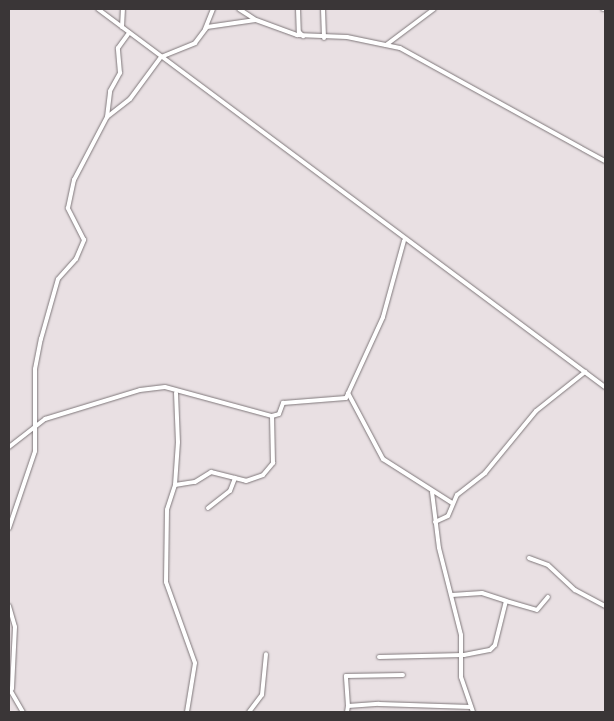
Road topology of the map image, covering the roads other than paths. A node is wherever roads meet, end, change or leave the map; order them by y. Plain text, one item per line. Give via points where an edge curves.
1 (98, 9) edge
2 (123, 9) edge
3 (214, 9) edge
4 (241, 9) edge
5 (298, 9) edge
6 (323, 9) edge
7 (434, 9) edge
8 (256, 20) junction
9 (122, 27) junction
10 (204, 29) junction
11 (129, 33) junction
12 (303, 36) junction
13 (324, 38) junction
14 (386, 45) junction
15 (161, 58) junction
16 (107, 117) junction
17 (605, 161) edge
18 (404, 240) junction
19 (585, 372) junction
20 (605, 387) edge
21 (176, 393) junction
22 (348, 393) junction
23 (272, 416) junction
24 (34, 425) junction
25 (9, 447) edge
26 (235, 478) junction
27 (175, 485) junction
28 (432, 492) junction
29 (452, 503) junction
30 (208, 508) dead end
31 (435, 522) junction
32 (9, 528) edge
33 (528, 558) dead end
34 (452, 595) junction
35 (548, 597) dead end
36 (506, 601) junction
37 (9, 606) edge
38 (605, 606) edge
39 (266, 654) dead end
40 (464, 655) junction
41 (379, 656) dead end
42 (403, 675) dead end
43 (10, 689) edge
44 (348, 706) junction
45 (471, 707) junction
46 (22, 712) edge
47 (187, 712) edge
48 (249, 712) edge
49 (347, 712) edge
50 (473, 712) edge

1 - 9 street
2 - 9 street
3 - 10 street
4 - 8 street
5 - 12 street via 299,32
6 - 13 street
7 - 14 street
8 - 10 street
8 - 12 street
9 - 11 street
10 - 15 street via 195,42
11 - 15 street
11 - 16 street via 118,48 120,73 110,91
12 - 13 street
13 - 14 street
14 - 17 street via 420,58
15 - 16 street via 130,99
15 - 18 street
16 - 24 street via 74,180 68,205 84,240 76,259 58,279 41,340 35,369
18 - 19 street
18 - 22 street via 383,317
19 - 20 street
19 - 29 street via 539,408 485,473
21 - 23 street via 219,398
21 - 24 street via 165,387 120,394
21 - 27 street
22 - 23 street via 346,398 282,402 279,414
22 - 28 street via 379,455
23 - 26 street via 271,468 250,480
24 - 25 street
24 - 32 street via 34,456
26 - 27 street via 211,472 195,482
26 - 30 street via 230,492
27 - 47 street via 167,510 166,582 195,663
28 - 29 street
28 - 31 street
29 - 31 street via 449,515
31 - 34 street
33 - 38 street via 548,565 575,590
34 - 36 street via 482,594
34 - 40 street
35 - 36 street via 537,610
36 - 40 street via 494,647
37 - 43 street via 15,627
39 - 48 street via 262,695
40 - 41 street
40 - 45 street via 461,677
42 - 44 street via 346,676
43 - 46 street
44 - 45 street via 406,703
44 - 49 street
45 - 50 street

